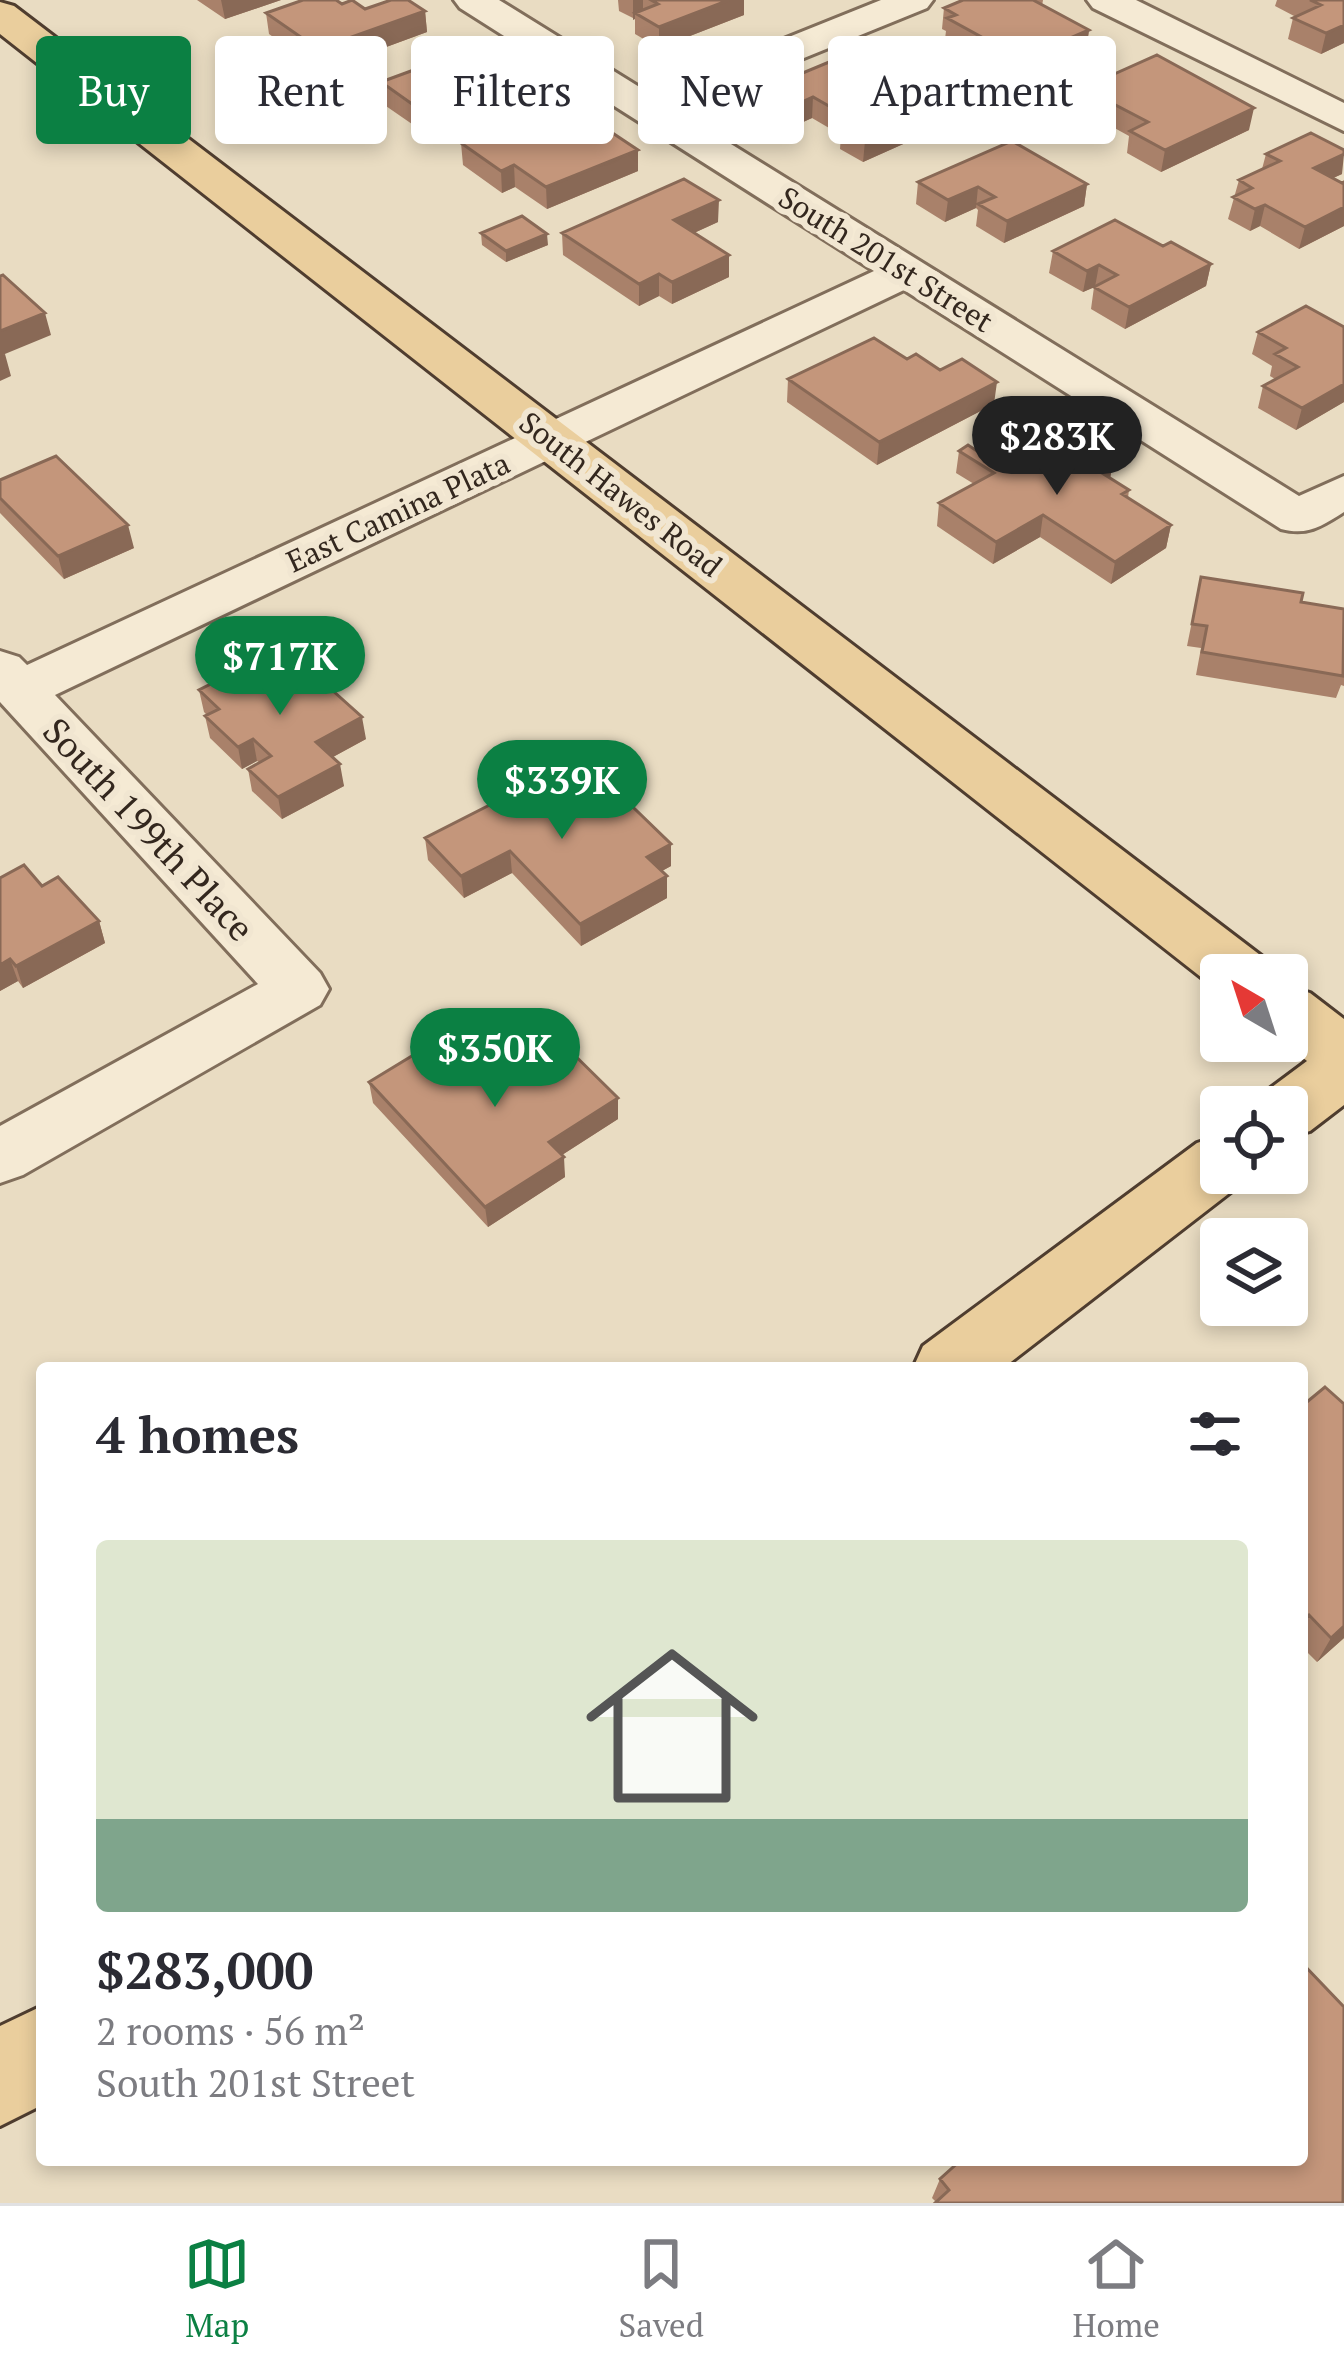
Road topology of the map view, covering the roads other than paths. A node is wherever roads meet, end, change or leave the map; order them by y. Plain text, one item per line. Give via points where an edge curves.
1 (473, 0) edge
2 (914, 0) edge
3 (1106, 0) edge
4 (0, 14) edge
5 (804, 45) edge
6 (638, 104) edge
7 (1344, 119) edge
8 (702, 144) edge
9 (907, 272) junction
10 (552, 440) junction
11 (1344, 491) edge
12 (10, 680) edge
13 (1215, 954) edge
14 (1308, 1026) edge
15 (1344, 1054) edge
16 (1344, 1069) edge
17 (1308, 1096) edge
18 (0, 1157) edge
19 (1200, 1178) edge
20 (957, 1362) edge
21 (36, 2054) edge
22 (0, 2081) edge

1 - 6 street, South 201st Street
2 - 5 street
3 - 7 street
4 - 10 main road, South Hawes Road
8 - 9 street, South 201st Street
9 - 10 street, East Camina Plata
9 - 11 street, South 201st Street via 1299,518
10 - 12 street, East Camina Plata
10 - 13 main road, South Hawes Road
12 - 18 street, South 199th Place via 298,989
14 - 15 main road
16 - 17 main road
19 - 20 main road
21 - 22 main road

